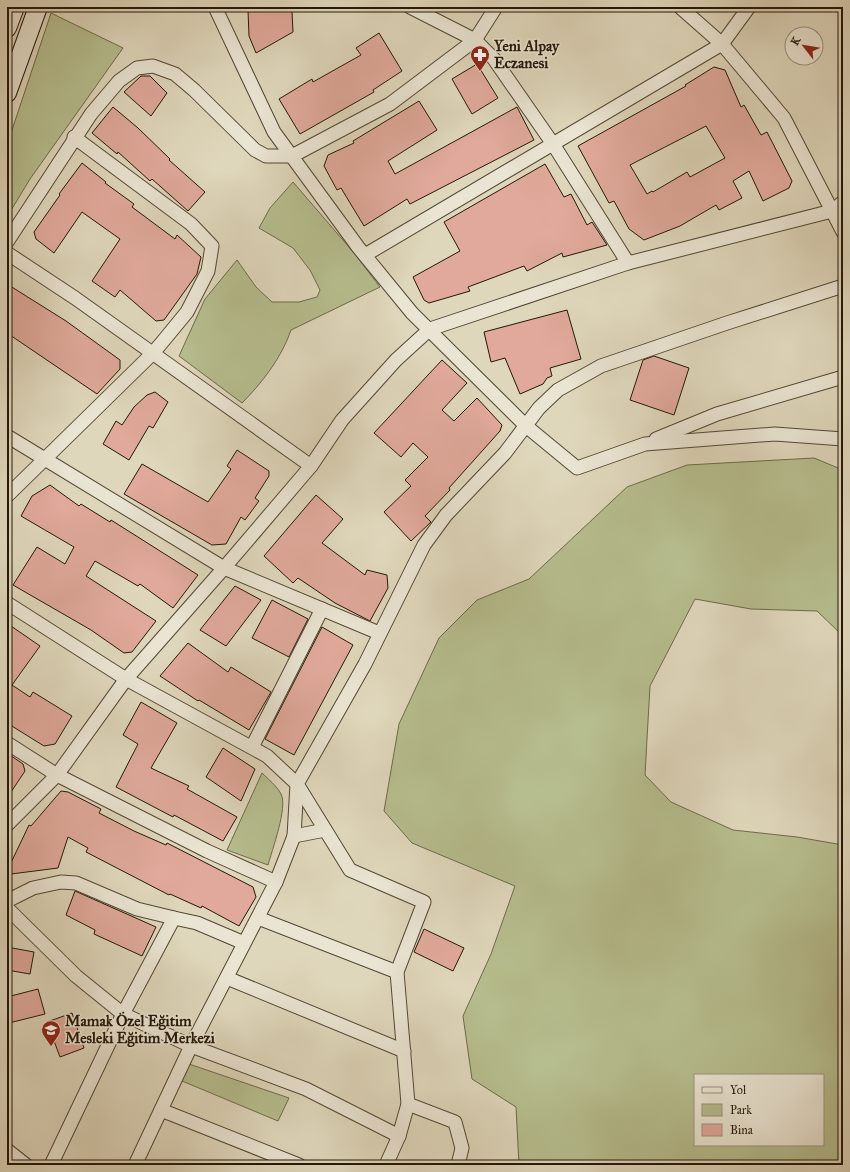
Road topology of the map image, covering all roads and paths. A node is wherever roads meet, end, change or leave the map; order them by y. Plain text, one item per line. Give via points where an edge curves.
1 (15, 7) edge
2 (38, 7) edge
3 (410, 7) edge
4 (496, 7) edge
5 (680, 7) edge
6 (750, 7) edge
7 (218, 9) edge
8 (7, 28) edge
9 (475, 40) junction
10 (722, 44) junction
11 (7, 93) edge
12 (74, 137) junction
13 (553, 144) junction
14 (292, 156) junction
15 (843, 202) edge
16 (832, 211) junction
17 (843, 232) edge
18 (7, 242) edge
19 (7, 252) edge
20 (365, 255) junction
21 (628, 263) junction
22 (843, 286) edge
23 (430, 329) junction
24 (153, 353) junction
25 (843, 377) edge
26 (526, 426) junction
27 (7, 436) edge
28 (826, 439) junction
29 (843, 439) edge
30 (645, 444) junction
31 (843, 447) edge
32 (47, 459) junction
33 (310, 466) junction
34 (7, 496) edge
35 (224, 568) junction
36 (7, 603) edge
37 (322, 609) junction
38 (379, 633) junction
39 (126, 679) junction
40 (7, 743) edge
41 (252, 747) junction
42 (57, 775) junction
43 (297, 784) junction
44 (7, 825) edge
45 (325, 830) junction
46 (294, 836) junction
47 (276, 882) junction
48 (7, 901) edge
49 (7, 908) edge
50 (174, 918) junction
51 (258, 918) junction
52 (244, 943) junction
53 (397, 972) junction
54 (227, 978) junction
55 (123, 1014) junction
56 (190, 1046) junction
57 (404, 1051) junction
58 (408, 1104) junction
59 (161, 1110) junction
60 (399, 1136) junction
61 (7, 1150) edge
62 (26, 1165) edge
63 (51, 1165) edge
64 (136, 1165) edge
65 (298, 1165) edge
66 (386, 1165) edge
67 (458, 1165) edge

1 - 8 main road
2 - 11 main road
3 - 9 street
4 - 9 street
5 - 10 street
6 - 10 street
7 - 14 street via 274,132
9 - 13 street via 494,59
9 - 14 street via 390,104
10 - 13 street
10 - 16 street via 784,118
12 - 14 street via 119,81 137,68 153,66 175,74 255,150 266,156
12 - 18 street
12 - 24 street via 191,224 212,246 208,271 186,312
13 - 20 street
13 - 21 street
14 - 20 street
15 - 16 street
16 - 17 street
16 - 21 street
19 - 24 street
20 - 23 street via 412,313
21 - 23 street
22 - 26 street via 601,366 558,390 539,408
23 - 26 street
23 - 33 street via 396,360 342,420
24 - 32 street
24 - 33 street
25 - 30 street via 716,414
26 - 30 street via 577,468
26 - 38 street via 505,453 446,515 424,545
27 - 32 street
28 - 29 street
28 - 30 street via 775,434
28 - 31 street
32 - 34 street
32 - 35 street
33 - 35 street
35 - 37 street
35 - 39 street
36 - 39 street
37 - 38 street
37 - 41 street
38 - 43 street via 365,664
39 - 41 street
39 - 42 street
40 - 42 street
41 - 43 street via 267,756
42 - 44 street
42 - 47 street via 207,851
43 - 45 street
43 - 46 street
45 - 46 street
45 - 53 street via 350,870 424,902
46 - 47 street
47 - 51 street
48 - 50 street via 33,888 61,882 76,883 137,909
49 - 55 street via 76,976
50 - 52 street via 197,923
50 - 55 street
51 - 52 street
51 - 53 street
52 - 54 street
53 - 57 street
54 - 56 street
54 - 57 street
55 - 56 street
55 - 63 street
56 - 59 street
56 - 60 street via 306,1089
57 - 58 street
58 - 60 street
58 - 67 street via 455,1122 462,1148
59 - 64 street
59 - 65 street
60 - 66 street
61 - 62 street

